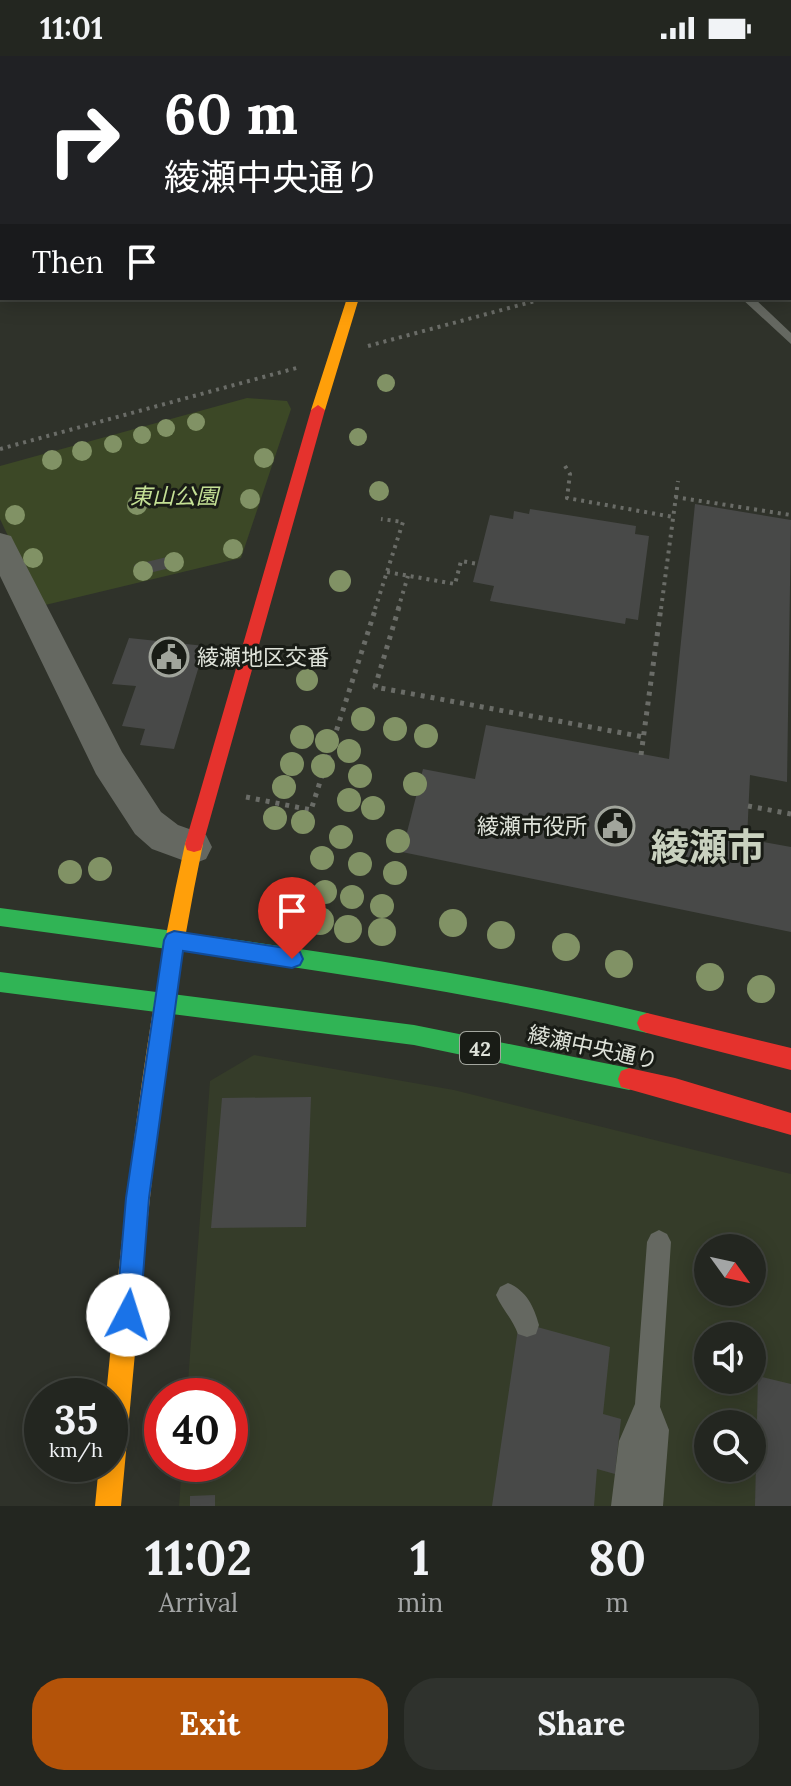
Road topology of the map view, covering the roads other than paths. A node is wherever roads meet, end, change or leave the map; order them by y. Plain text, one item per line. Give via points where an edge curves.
1 (352, 300) edge
2 (749, 300) edge
3 (791, 340) edge
4 (0, 544) edge
5 (197, 832) junction
6 (0, 917) edge
7 (174, 940) junction
8 (0, 982) edge
9 (163, 1003) junction
10 (791, 1059) edge
11 (791, 1124) edge
12 (659, 1242) dead end
13 (508, 1295) dead end
14 (527, 1325) dead end
15 (647, 1407) junction
16 (108, 1506) edge
17 (624, 1506) edge
18 (650, 1506) edge

1 - 5 main road
2 - 3 lane
4 - 5 street via 109,763 148,823 165,837
5 - 7 main road
6 - 7 main road, 綾瀬中央通り
7 - 9 main road
7 - 10 main road, 綾瀬中央通り via 563,1002
8 - 9 main road, 綾瀬中央通り / 42
9 - 11 main road, 綾瀬中央通り / 42 via 414,1035 675,1089
9 - 16 main road via 137,1198
12 - 15 lane
13 - 14 lane via 523,1311
15 - 17 lane via 633,1441
15 - 18 lane via 656,1430

